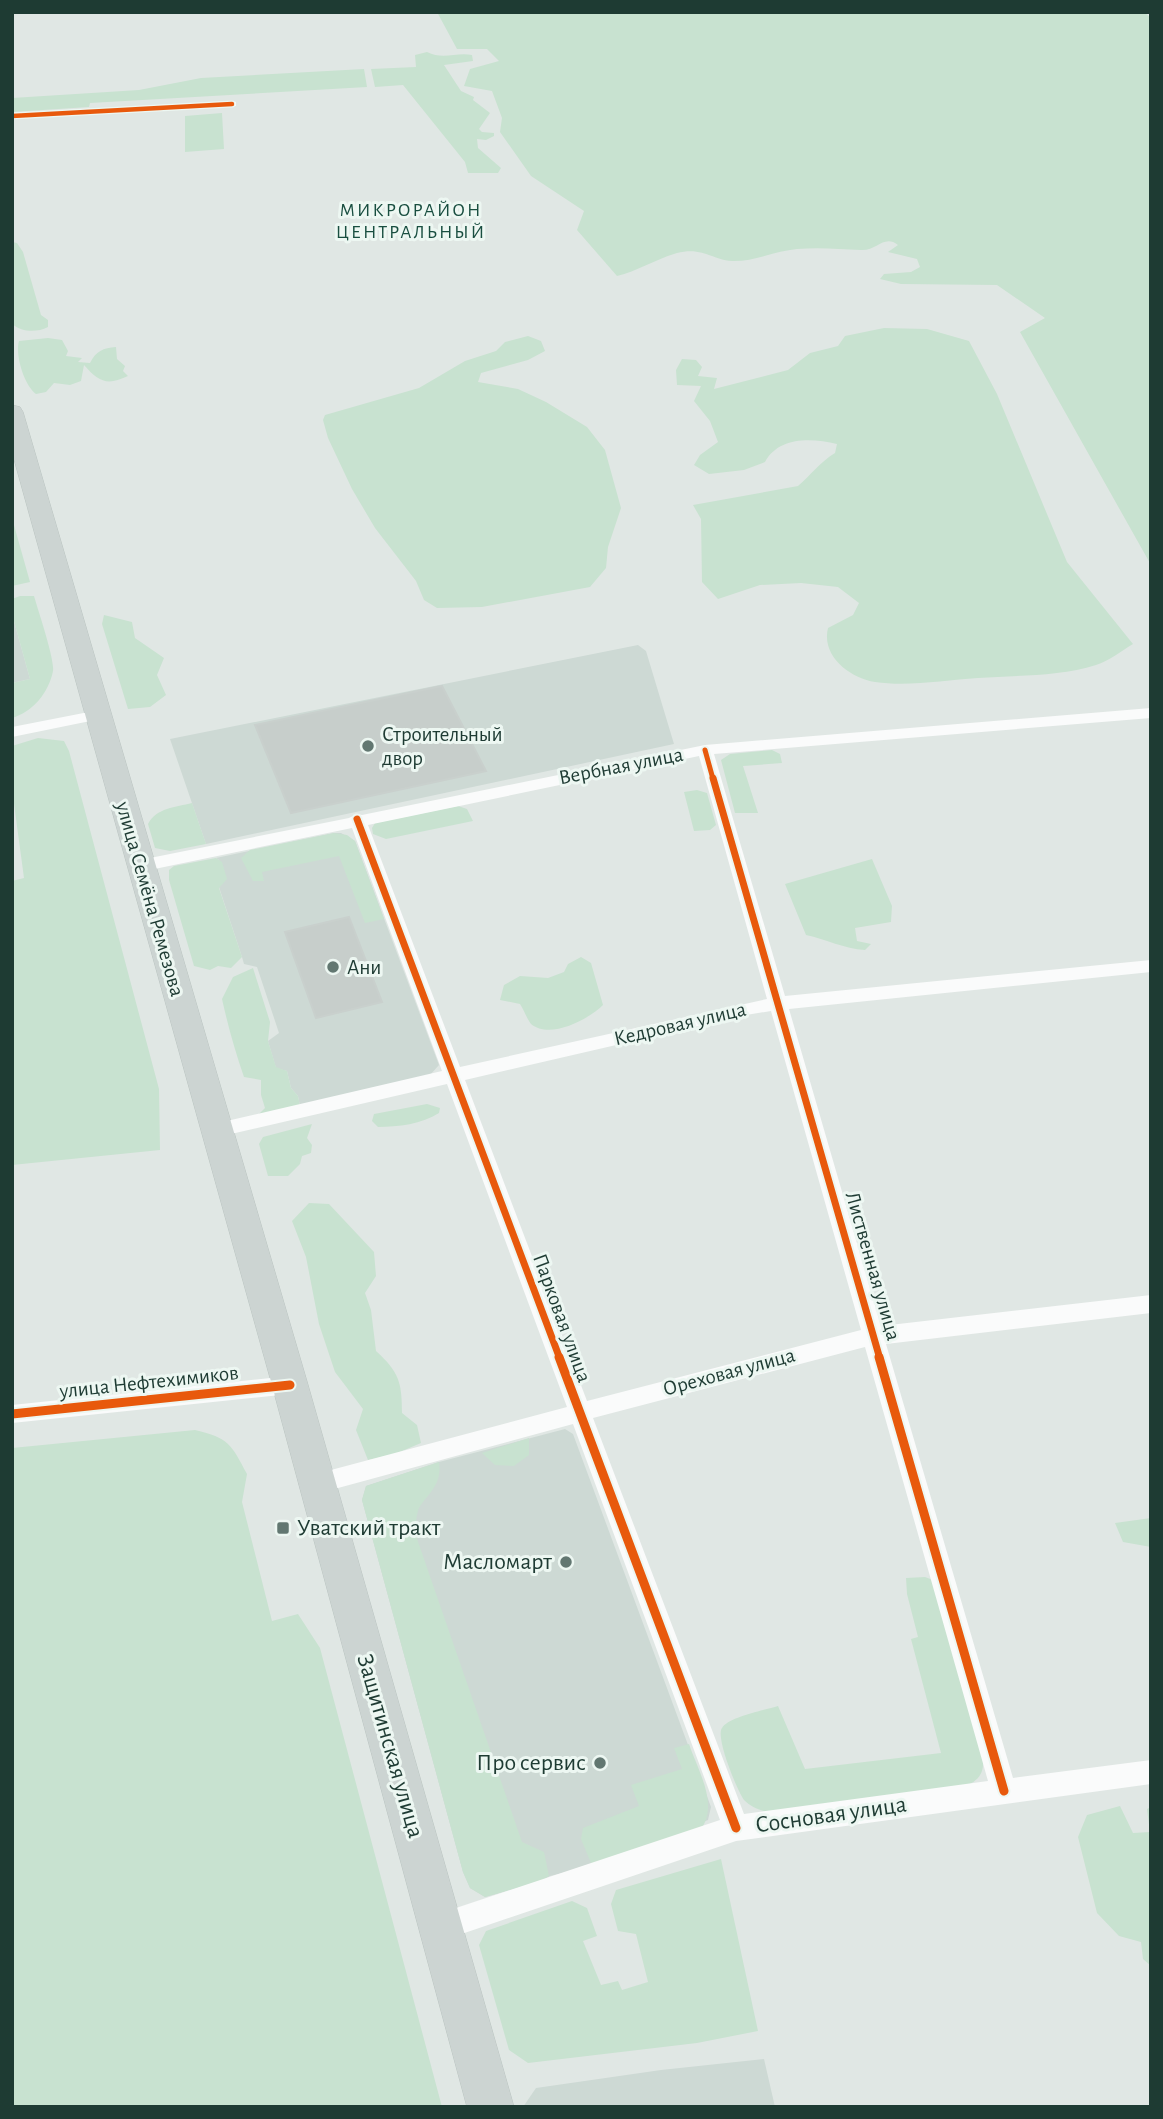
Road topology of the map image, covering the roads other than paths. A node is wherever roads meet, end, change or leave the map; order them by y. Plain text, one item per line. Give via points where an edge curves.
1 (232, 104) dead end
2 (12, 116) edge
3 (12, 412) edge
4 (1151, 713) edge
5 (99, 715) junction
6 (12, 732) edge
7 (705, 750) junction
8 (357, 820) junction
9 (140, 866) junction
10 (1151, 966) edge
11 (779, 1003) junction
12 (454, 1076) junction
13 (218, 1130) junction
14 (1151, 1304) edge
15 (875, 1336) junction
16 (290, 1385) junction
17 (579, 1413) junction
18 (12, 1414) edge
19 (316, 1484) junction
20 (1151, 1772) edge
21 (1004, 1791) junction
22 (736, 1828) junction
23 (441, 1927) junction
24 (491, 2107) edge

1 - 2 street
3 - 5 main road, улица Семёна Ремезова
4 - 7 street, Вербная улица
5 - 6 street
5 - 9 main road, улица Семёна Ремезова
7 - 8 street, Вербная улица
7 - 11 street, Лиственная улица
8 - 9 street, Вербная улица
8 - 12 street, Парковая улица
9 - 13 main road, улица Семёна Ремезова
10 - 11 street, Кедровая улица
11 - 12 street, Кедровая улица
11 - 15 street, Лиственная улица
12 - 13 street, Кедровая улица
12 - 17 street, Парковая улица
13 - 16 main road, улица Семёна Ремезова
14 - 15 street, Ореховая улица
15 - 17 street, Ореховая улица
15 - 21 street, Лиственная улица
16 - 18 street, улица Нефтехимиков
16 - 19 main road, Защитинская улица
17 - 19 street, Ореховая улица
17 - 22 street, Парковая улица
19 - 23 main road, Защитинская улица
20 - 21 street, Сосновая улица
21 - 22 street, Сосновая улица
22 - 23 street, Сосновая улица
23 - 24 main road, Защитинская улица

